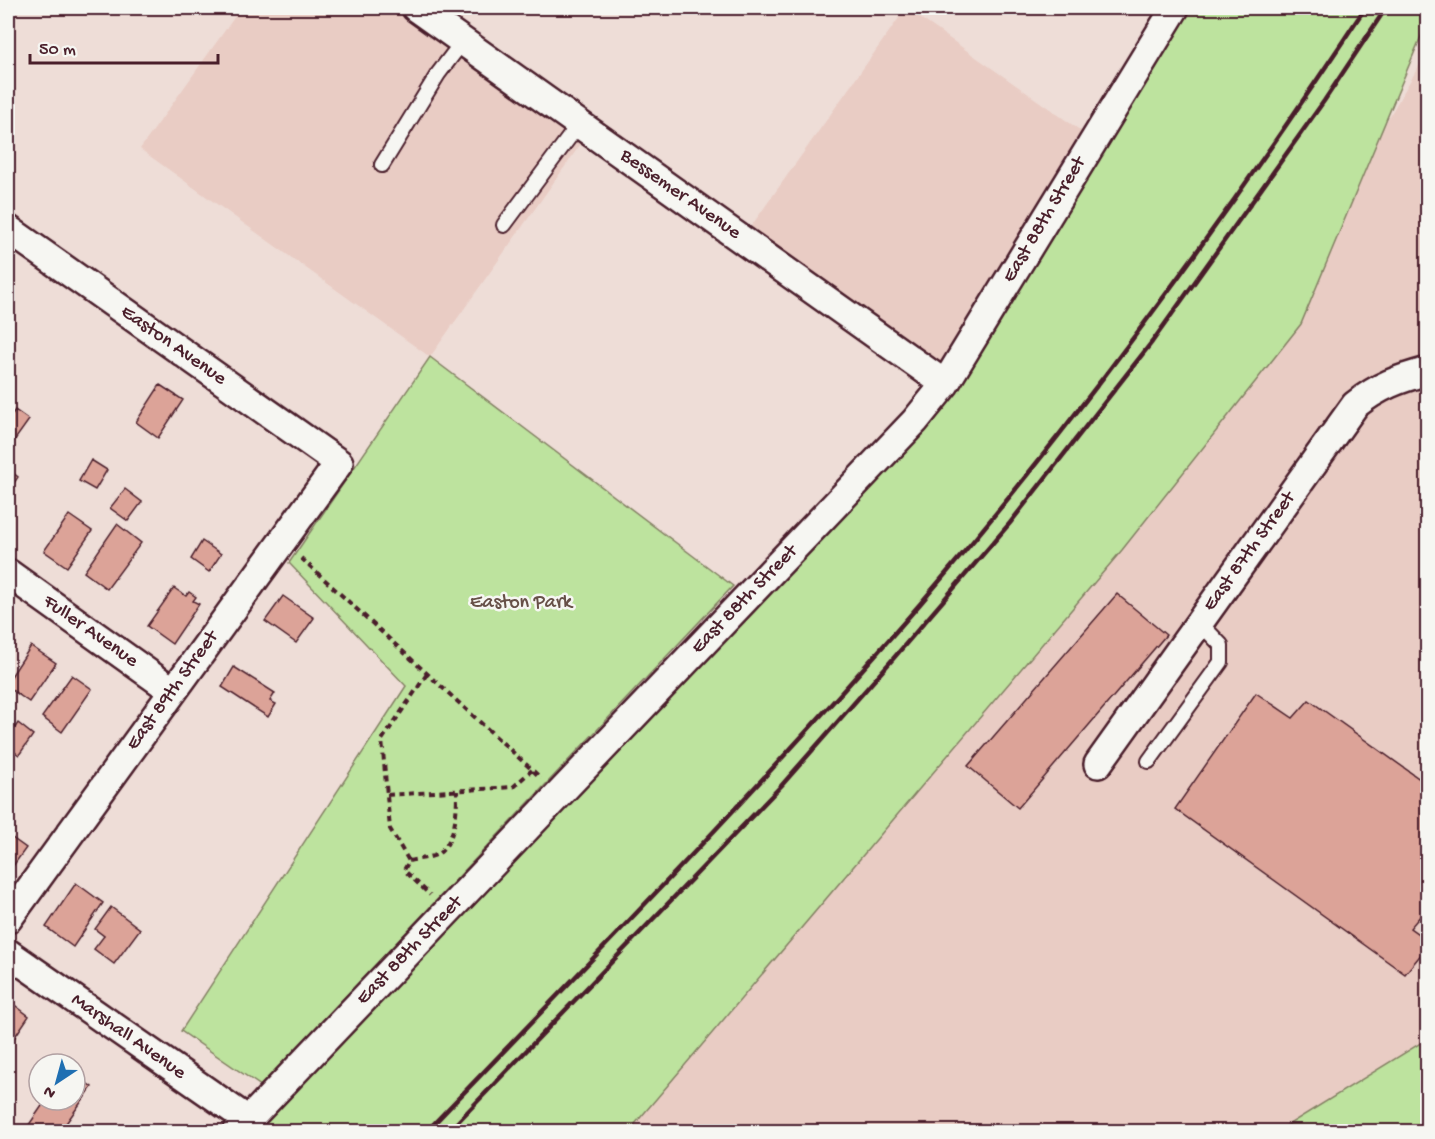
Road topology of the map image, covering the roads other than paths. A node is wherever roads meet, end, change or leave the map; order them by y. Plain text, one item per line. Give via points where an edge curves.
1 (416, 8) edge
2 (1175, 8) edge
3 (463, 41) junction
4 (579, 124) junction
5 (382, 165) dead end
6 (504, 225) dead end
7 (8, 229) edge
8 (1428, 371) edge
9 (945, 384) junction
10 (339, 463) joint
11 (8, 573) edge
12 (1199, 622) junction
13 (173, 692) junction
14 (1149, 760) dead end
15 (1098, 764) dead end
16 (8, 919) edge
17 (8, 953) edge
18 (243, 1126) edge

1 - 3 street, Bessemer Avenue
2 - 9 street, East 88th Street
3 - 4 street, Bessemer Avenue
3 - 5 lane
4 - 6 lane
4 - 9 street, Bessemer Avenue
7 - 10 street, Easton Avenue
8 - 12 street, East 87th Street via 1393,381 1355,405
9 - 18 street, East 88th Street via 915,422
10 - 13 street, East 89th Street
11 - 13 street, Fuller Avenue
12 - 14 lane via 1221,645 1221,662
12 - 15 street, East 87th Street
13 - 16 street, East 89th Street
17 - 18 street, Marshall Avenue

